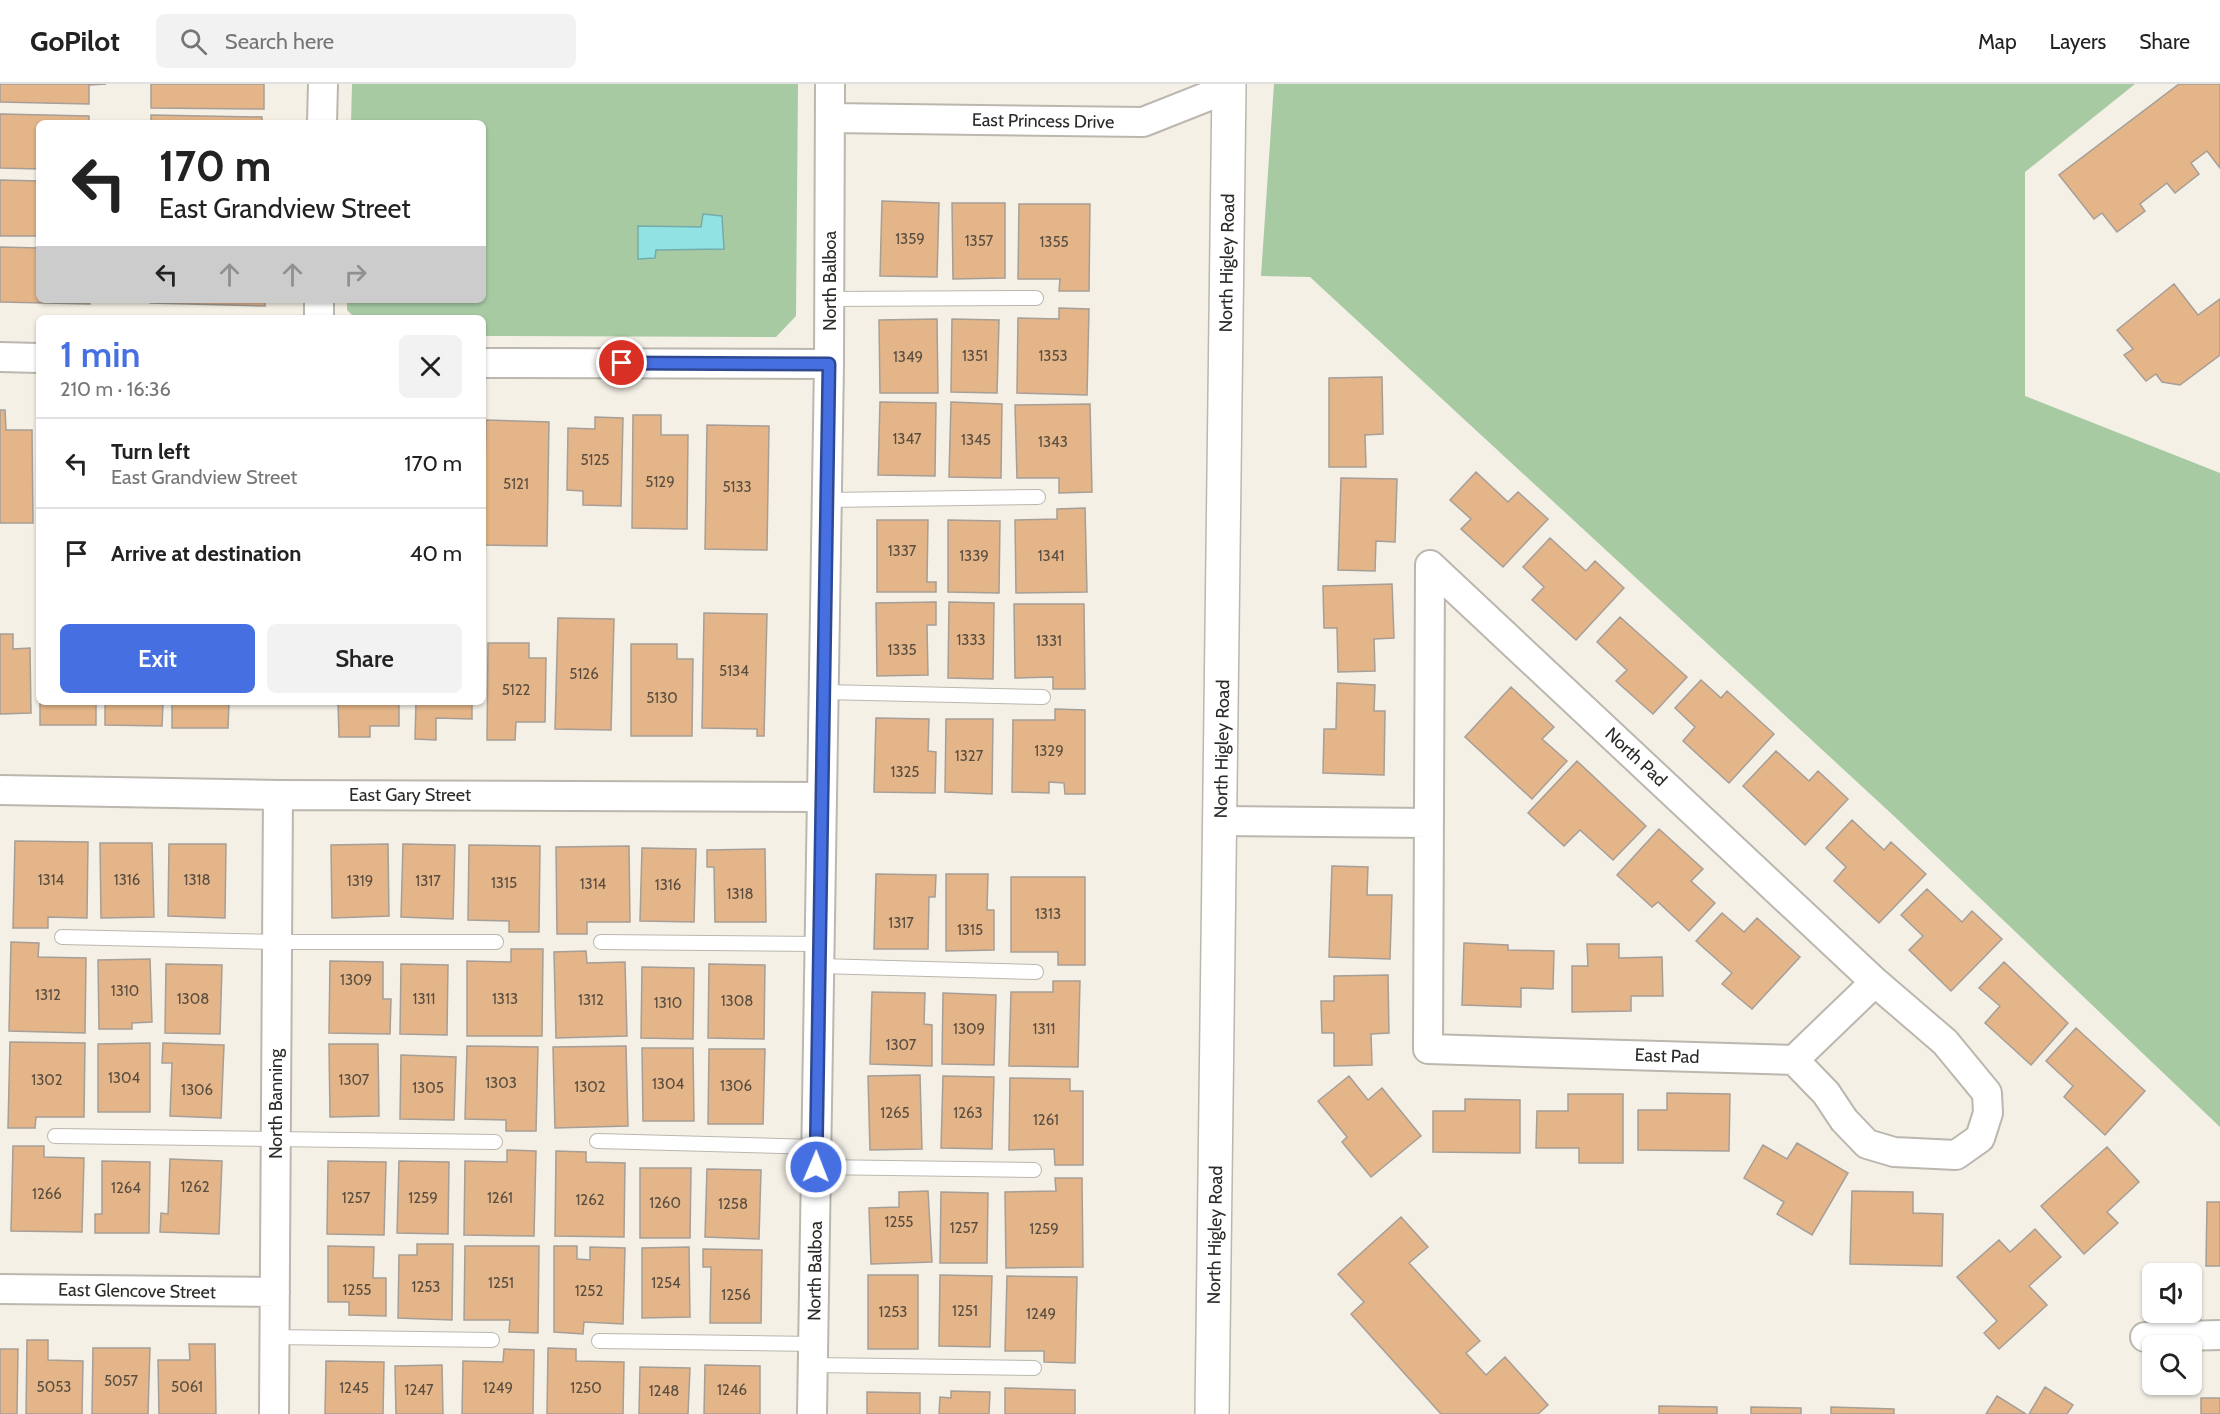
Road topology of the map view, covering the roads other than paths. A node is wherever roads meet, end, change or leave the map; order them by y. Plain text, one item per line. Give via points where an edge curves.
1 (323, 84) edge
2 (830, 84) edge
3 (1222, 86) edge
4 (830, 118) junction
5 (322, 120) edge
6 (1036, 298) dead end
7 (830, 299) junction
8 (0, 357) edge
9 (36, 358) edge
10 (486, 363) edge
11 (829, 364) junction
12 (1038, 497) dead end
13 (827, 500) junction
14 (824, 692) junction
15 (1043, 697) dead end
16 (0, 789) edge
17 (278, 795) junction
18 (821, 797) junction
19 (1221, 821) junction
20 (1429, 824) junction
21 (62, 937) dead end
22 (277, 942) junction
23 (496, 942) dead end
24 (601, 942) dead end
25 (819, 955) junction
26 (1036, 972) dead end
27 (1875, 982) junction
28 (1428, 1048) joint
29 (1794, 1060) junction
30 (55, 1136) dead end
31 (275, 1140) junction
32 (597, 1141) dead end
33 (495, 1142) dead end
34 (816, 1157) junction
35 (1034, 1170) dead end
36 (0, 1289) edge
37 (274, 1292) junction
38 (2202, 1335) edge
39 (2220, 1335) edge
40 (274, 1337) junction
41 (492, 1340) dead end
42 (598, 1341) dead end
43 (813, 1355) junction
44 (1034, 1368) dead end
45 (274, 1414) edge
46 (812, 1414) edge
47 (1212, 1414) edge

1 - 5 street
2 - 4 street, North Balboa
3 - 4 street, East Princess Drive via 1143,122
3 - 19 main road, North Higley Road
4 - 7 street, North Balboa
6 - 7 lane
7 - 11 street, North Balboa
8 - 9 street
10 - 11 street
11 - 13 street, North Balboa
12 - 13 lane
13 - 14 street, North Balboa
14 - 15 lane
14 - 18 street, North Balboa
16 - 17 street, East Gary Street
17 - 18 street, East Gary Street
17 - 22 street, North Banning
18 - 25 street, North Balboa
19 - 20 street
19 - 47 main road, North Higley Road
20 - 27 street, North Pad via 1430,565
20 - 28 street, North Pad
21 - 22 lane
22 - 23 lane
22 - 31 street, North Banning
24 - 25 lane
25 - 26 lane
25 - 34 street, North Balboa
27 - 29 street
27 - 29 street, North Pad via 1945,1042 1987,1093 1988,1113 1980,1138 1956,1155 1894,1152 1867,1144
28 - 29 street, East Pad
30 - 31 lane
31 - 33 lane
31 - 37 street, North Banning
32 - 34 lane
34 - 35 lane
34 - 43 street, North Balboa
36 - 37 street, East Glencove Street
37 - 40 street, North Banning
38 - 39 street
40 - 41 lane
40 - 45 street, North Banning
42 - 43 lane
43 - 44 lane
43 - 46 street, North Balboa

